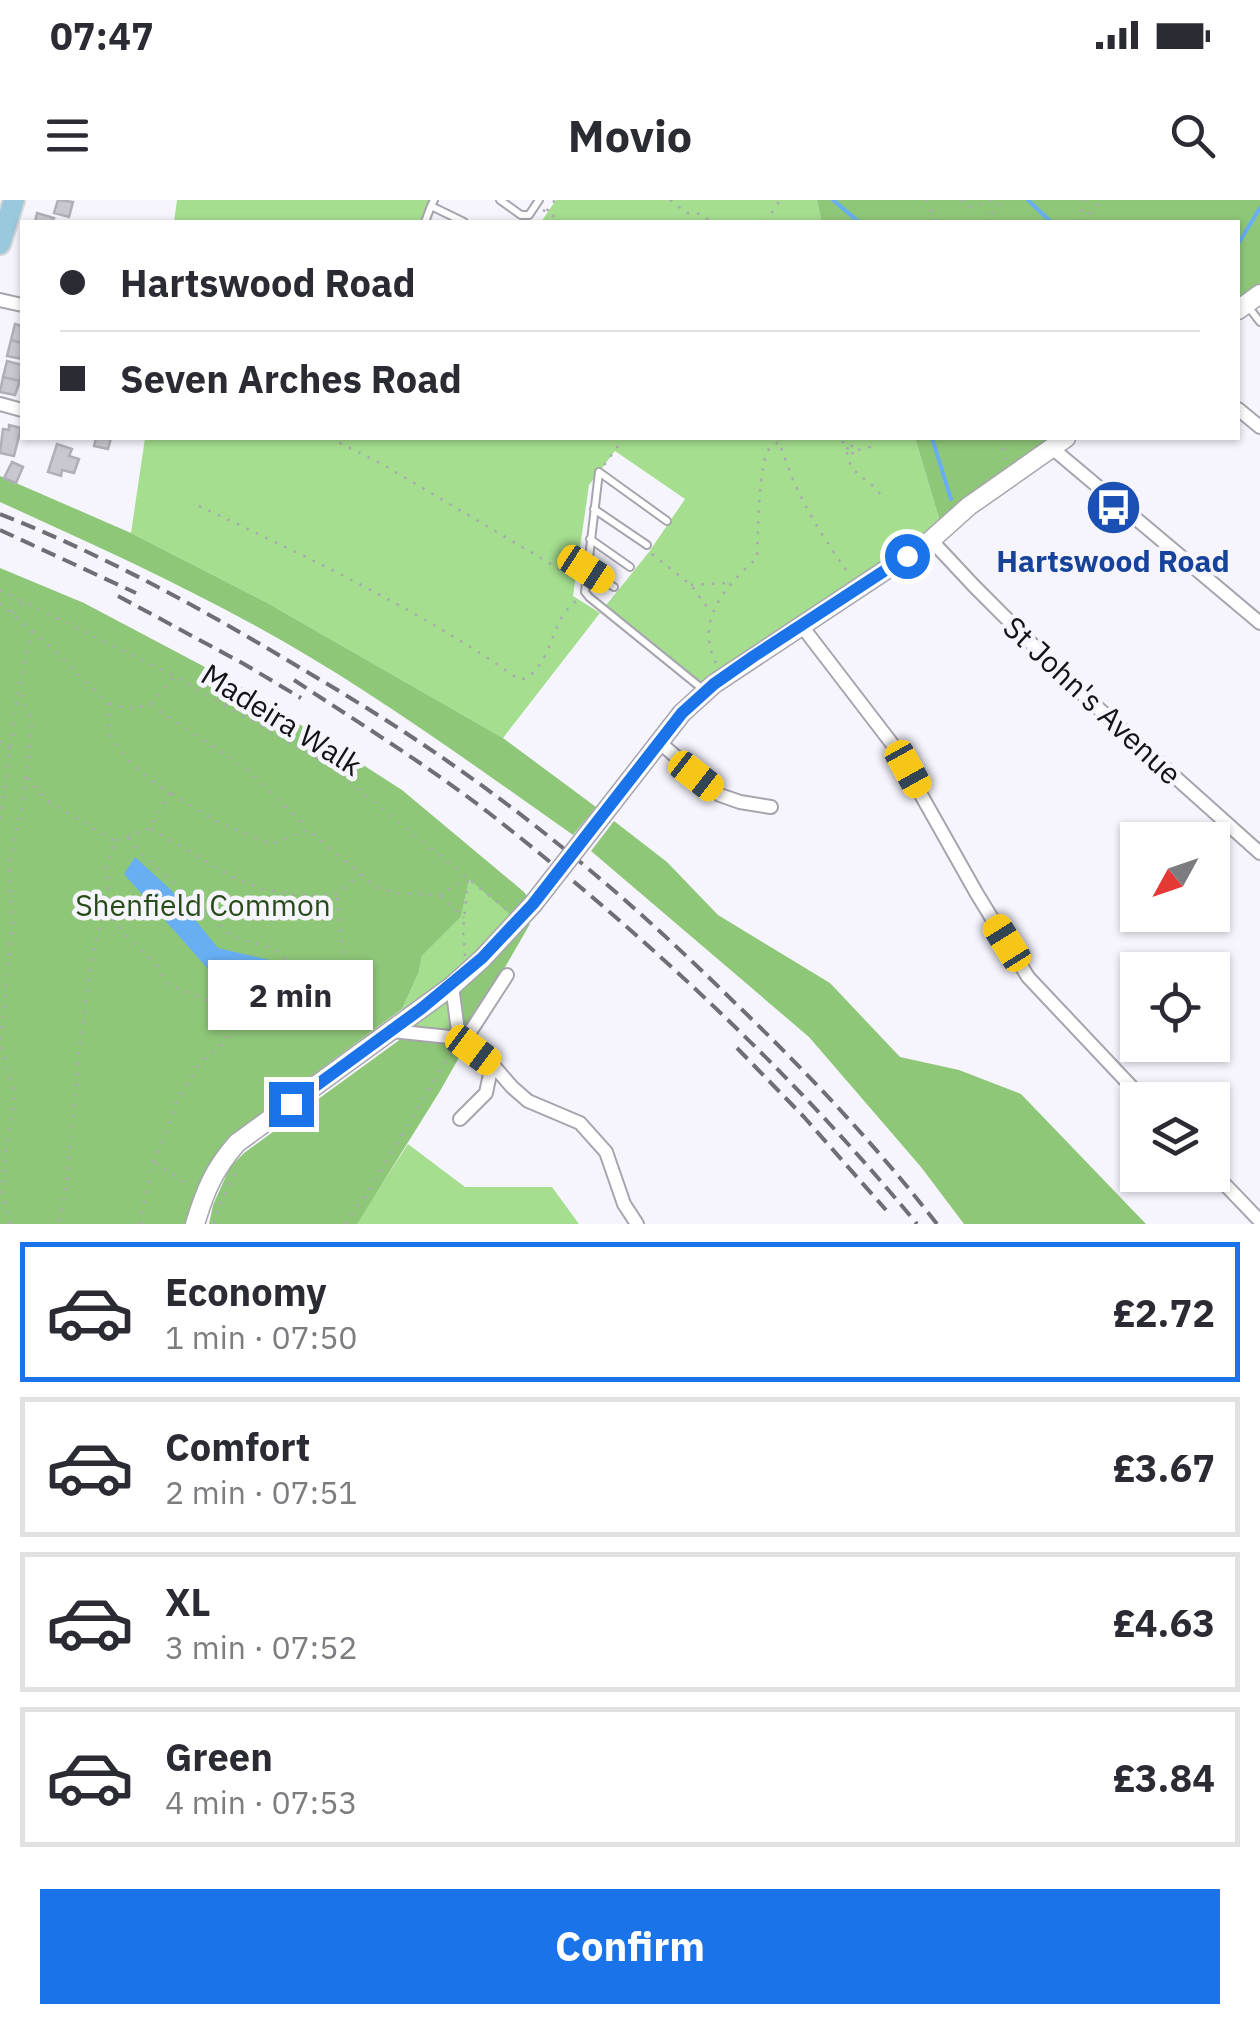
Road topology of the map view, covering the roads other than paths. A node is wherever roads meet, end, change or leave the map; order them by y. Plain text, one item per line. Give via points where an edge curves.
1 (14, 200) edge
2 (504, 201) edge
3 (537, 202) edge
4 (432, 203) edge
5 (461, 220) edge
6 (0, 244) edge
7 (1248, 303) edge
8 (1260, 322) edge
9 (1240, 411) edge
10 (1260, 427) edge
11 (1059, 442) edge
12 (594, 509) junction
13 (667, 521) dead end
14 (590, 539) junction
15 (931, 540) junction
16 (648, 548) road end
17 (630, 567) dead end
18 (586, 569) junction
19 (614, 587) dead end
20 (1260, 623) edge
21 (801, 625) junction
22 (706, 692) junction
23 (658, 741) junction
24 (771, 808) dead end
25 (1223, 822) edge
26 (1230, 828) edge
27 (1260, 853) edge
28 (507, 975) dead end
29 (459, 980) junction
30 (392, 1031) junction
31 (461, 1040) junction
32 (492, 1064) junction
33 (1127, 1082) edge
34 (460, 1119) dead end
35 (1230, 1190) edge
36 (1260, 1221) edge
37 (195, 1224) edge
38 (637, 1224) edge

1 - 6 main road
2 - 3 lane via 523,216
4 - 5 lane
7 - 8 lane
9 - 10 street
11 - 15 street
11 - 20 street
12 - 13 lane via 599,472
12 - 14 lane
12 - 16 lane
14 - 17 lane
14 - 18 lane
15 - 21 street
15 - 25 street, St John's Avenue via 1040,653
18 - 19 lane
18 - 22 lane via 586,594
21 - 22 street
21 - 33 street via 893,745 1028,977
22 - 23 street
23 - 24 street via 720,795
23 - 29 street, bridge via 533,904
26 - 27 street, St John's Avenue
28 - 31 street
29 - 30 street
29 - 31 street
30 - 31 street
30 - 37 street via 237,1143 220,1162
31 - 32 street
32 - 34 street via 486,1094
32 - 38 street via 528,1101 592,1135
35 - 36 street

